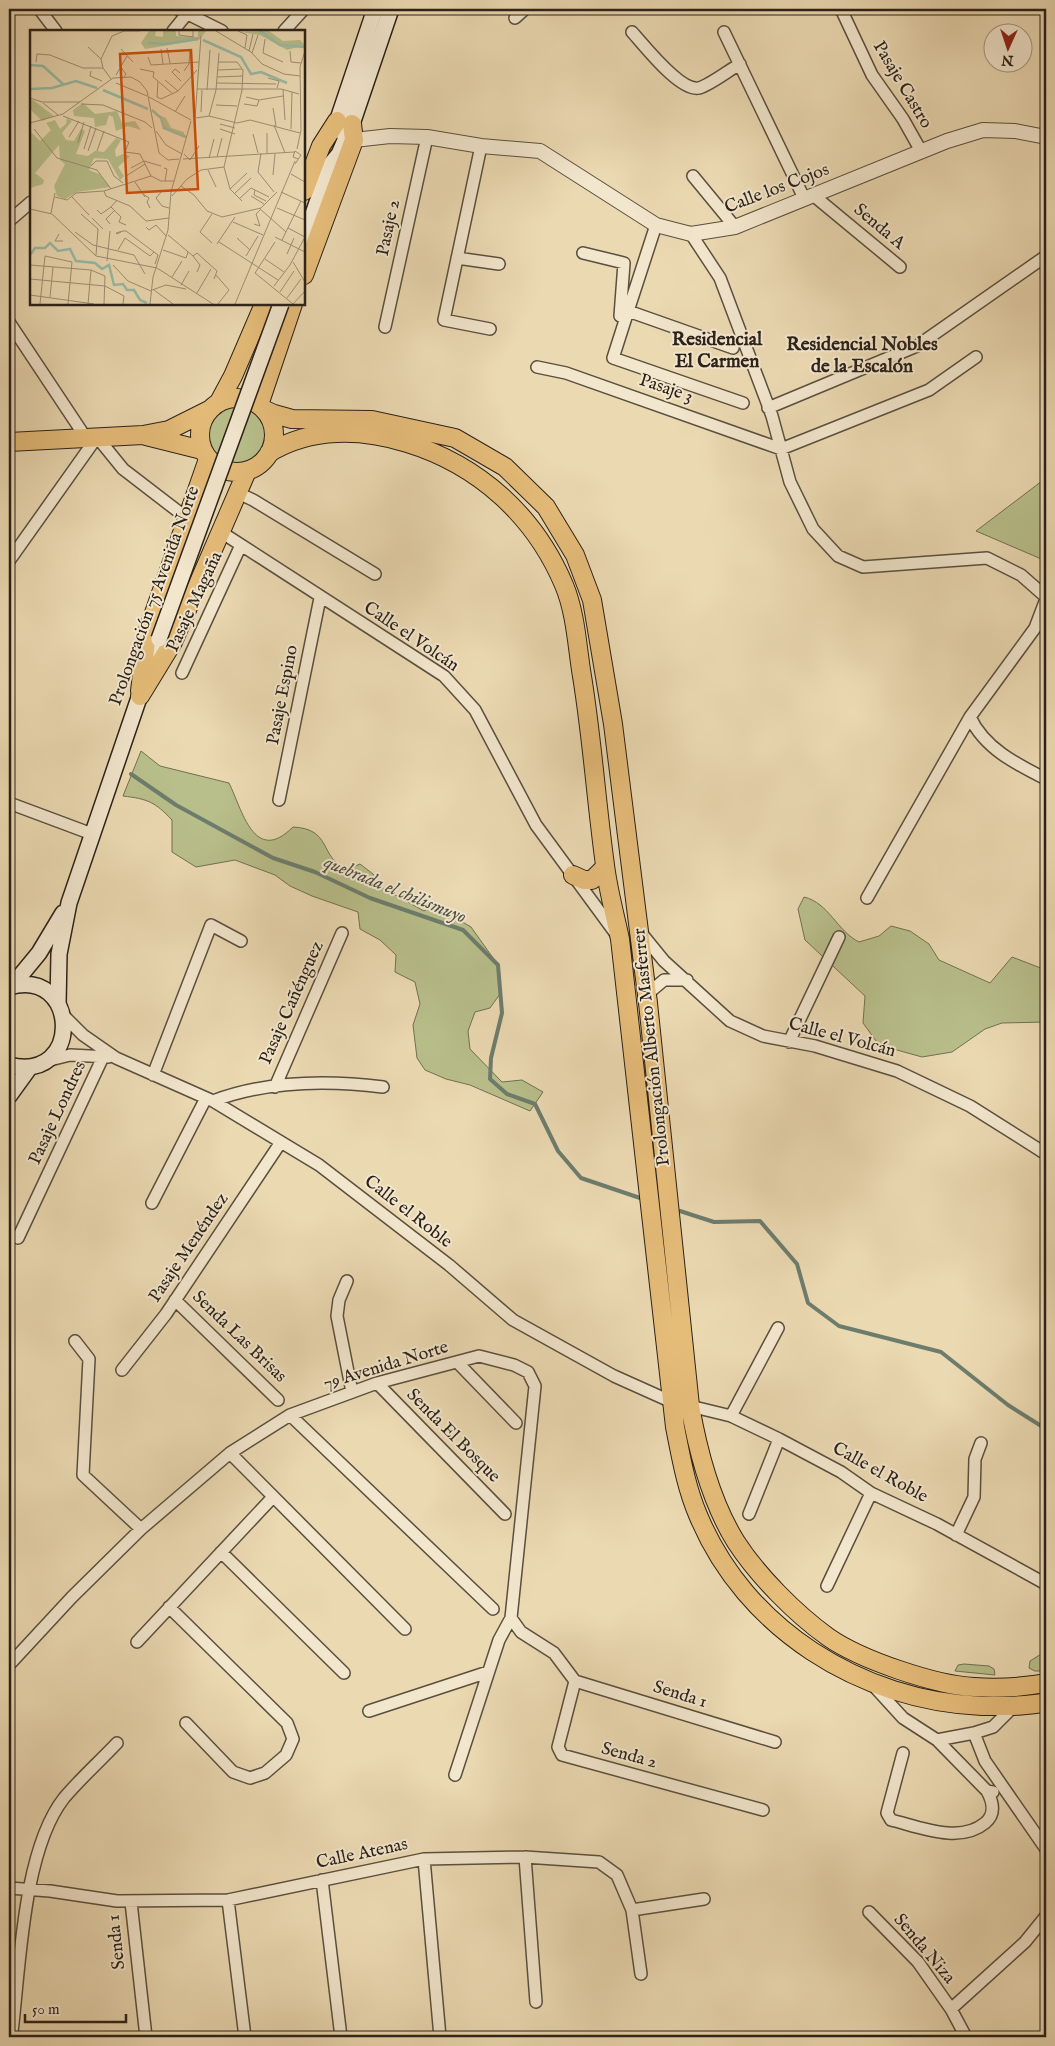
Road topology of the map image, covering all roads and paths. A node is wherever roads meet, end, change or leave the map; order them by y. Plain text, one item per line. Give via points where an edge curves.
1 (304, 9) edge
2 (374, 9) edge
3 (391, 9) edge
4 (525, 9) edge
5 (841, 9) edge
6 (40, 10) dead end
7 (182, 12) edge
8 (515, 18) dead end
9 (55, 30) edge
10 (173, 30) edge
11 (220, 30) edge
12 (285, 30) edge
13 (632, 32) dead end
14 (724, 32) dead end
15 (740, 64) junction
16 (348, 128) junction
17 (427, 137) junction
18 (1046, 137) edge
19 (481, 146) junction
20 (920, 151) junction
21 (693, 176) dead end
22 (305, 188) edge
23 (809, 197) junction
24 (30, 203) edge
25 (9, 221) edge
26 (656, 225) junction
27 (735, 227) junction
28 (691, 234) junction
29 (305, 237) edge
30 (583, 253) dead end
31 (1046, 256) edge
32 (458, 258) junction
33 (498, 264) dead end
34 (900, 267) dead end
35 (305, 272) edge
36 (264, 305) edge
37 (281, 305) edge
38 (293, 305) edge
39 (624, 314) junction
40 (9, 322) edge
41 (384, 327) dead end
42 (490, 329) dead end
43 (734, 348) dead end
44 (976, 357) dead end
45 (538, 367) dead end
46 (743, 403) dead end
47 (214, 406) junction
48 (261, 407) junction
49 (768, 408) junction
50 (143, 435) junction
51 (92, 437) junction
52 (9, 442) edge
53 (781, 449) junction
54 (269, 453) junction
55 (205, 455) junction
56 (247, 471) junction
57 (236, 492) junction
58 (188, 518) junction
59 (221, 532) junction
60 (241, 545) junction
61 (9, 561) edge
62 (375, 574) dead end
63 (320, 598) junction
64 (1046, 598) edge
65 (182, 673) dead end
66 (140, 696) junction
67 (970, 717) junction
68 (1046, 778) edge
69 (280, 800) dead end
70 (9, 803) edge
71 (92, 834) junction
72 (605, 866) junction
73 (573, 874) junction
74 (867, 898) dead end
75 (69, 903) junction
76 (638, 927) junction
77 (342, 933) dead end
78 (838, 937) dead end
79 (620, 939) junction
80 (241, 941) dead end
81 (687, 980) junction
82 (10, 987) edge
83 (648, 999) junction
84 (61, 1010) junction
85 (789, 1042) junction
86 (103, 1056) junction
87 (116, 1058) junction
88 (46, 1061) junction
89 (9, 1065) edge
90 (30, 1068) junction
91 (154, 1075) junction
92 (274, 1087) junction
93 (383, 1087) dead end
94 (9, 1096) edge
95 (210, 1099) junction
96 (282, 1142) junction
97 (1046, 1154) edge
98 (152, 1203) dead end
99 (18, 1238) dead end
100 (347, 1281) dead end
101 (175, 1300) junction
102 (778, 1328) dead end
103 (75, 1341) dead end
104 (457, 1362) junction
105 (122, 1370) dead end
106 (376, 1383) junction
107 (352, 1392) junction
108 (278, 1400) dead end
109 (672, 1402) junction
110 (690, 1406) junction
111 (290, 1415) junction
112 (731, 1416) junction
113 (516, 1423) dead end
114 (779, 1439) junction
115 (981, 1443) dead end
116 (230, 1453) junction
117 (872, 1493) junction
118 (273, 1496) junction
119 (506, 1514) dead end
120 (749, 1514) dead end
121 (142, 1529) junction
122 (956, 1535) junction
123 (221, 1552) junction
124 (1046, 1584) edge
125 (827, 1586) dead end
126 (169, 1607) junction
127 (494, 1609) dead end
128 (511, 1618) junction
129 (405, 1629) dead end
130 (137, 1642) dead end
131 (9, 1665) edge
132 (488, 1672) junction
133 (344, 1674) dead end
134 (575, 1681) junction
135 (872, 1683) junction
136 (1046, 1683) edge
137 (1046, 1702) edge
138 (1014, 1706) junction
139 (370, 1711) dead end
140 (186, 1723) dead end
141 (974, 1733) junction
142 (937, 1740) junction
143 (775, 1742) dead end
144 (117, 1743) dead end
145 (903, 1753) dead end
146 (455, 1775) dead end
147 (988, 1791) junction
148 (1007, 1794) junction
149 (763, 1810) dead end
150 (1034, 1832) junction
151 (1046, 1836) edge
152 (1046, 1849) edge
153 (525, 1857) junction
154 (424, 1859) junction
155 (322, 1880) junction
156 (9, 1888) edge
157 (29, 1889) junction
158 (704, 1899) dead end
159 (228, 1900) junction
160 (131, 1902) junction
161 (632, 1910) junction
162 (870, 1912) dead end
163 (1046, 1916) edge
164 (641, 1974) dead end
165 (536, 2002) dead end
166 (951, 2009) junction
167 (12, 2032) dead end
168 (146, 2037) edge
169 (245, 2037) edge
170 (341, 2037) edge
171 (440, 2037) edge
172 (966, 2037) edge

1 - 12 street
2 - 16 main road
3 - 16 main road
4 - 8 street
5 - 20 street, Pasaje Castro via 872,75 903,119
6 - 9 street
7 - 10 street
7 - 11 street
13 - 15 street via 672,75 690,88 700,88
14 - 15 street
15 - 23 street
16 - 17 street, Calle los Cojos via 390,136
16 - 22 main road via 321,146
16 - 29 main road via 339,154 329,169
16 - 35 main road
17 - 19 street, Calle los Cojos
17 - 41 street, Pasaje 2
18 - 20 street, Calle los Cojos via 1015,131 983,130
19 - 26 street, Calle los Cojos via 540,151
19 - 32 street
20 - 23 street, Calle los Cojos
21 - 27 street
23 - 27 street, Calle los Cojos
23 - 34 street, Senda A via 836,214
24 - 25 street
26 - 28 street, Calle los Cojos
26 - 39 street
27 - 28 street, Calle los Cojos
28 - 49 street via 720,278
30 - 39 street via 624,263
31 - 49 street via 917,346
32 - 33 street
32 - 42 street via 444,320
36 - 47 main road via 233,376
37 - 66 main road, Prolongación 75 Avenida Norte, bridge
38 - 48 main road
39 - 43 street
39 - 46 street via 613,358
40 - 51 street
44 - 53 street via 929,390
45 - 53 street, Pasaje 3 via 566,373
47 - 48 main road via 230,398 242,398
47 - 50 main road via 169,430
47 - 55 main road via 200,429
48 - 54 main road via 269,416 274,434
48 - 76 main road, Prolongación Alberto Masferrer via 292,418 372,420 456,438 505,467 546,507 575,554 592,600 613,724
49 - 53 street
50 - 51 main road
50 - 55 main road
51 - 52 main road
51 - 58 street via 123,469
51 - 61 street
53 - 64 street via 790,482 813,529 838,556 863,567 987,558 1021,574
54 - 56 main road via 264,461
54 - 72 main road, Prolongación Alberto Masferrer via 286,442 306,436 343,432 384,436 429,450 467,469 501,494 528,523 565,586 573,620 586,696
55 - 56 main road via 226,470
55 - 58 main road
56 - 57 main road
57 - 59 main road
57 - 62 street
58 - 66 main road via 147,633
59 - 60 street, Calle el Volcán
59 - 66 main road via 173,642
60 - 63 street, Calle el Volcán
60 - 65 street, Pasaje Magaña
63 - 69 street, Pasaje Espino
63 - 73 street, Calle el Volcán via 444,676 475,710 536,825
64 - 67 street via 1035,628
66 - 71 main road, Prolongación 75 Avenida Norte
67 - 68 street via 977,733 988,744 1020,766
67 - 74 street
70 - 71 street
71 - 75 main road, Prolongación 75 Avenida Norte
72 - 73 main road via 592,880
72 - 79 main road, Prolongación Alberto Masferrer
73 - 79 street, Calle el Volcán
75 - 82 main road, Prolongación 75 Avenida Norte via 39,953
75 - 84 main road, Prolongación 75 Avenida Norte via 59,954
76 - 81 street, Calle el Volcán via 656,952
76 - 83 main road, Prolongación Alberto Masferrer
77 - 92 street, Pasaje Cañénguez
78 - 85 street
79 - 109 main road, Prolongación Alberto Masferrer
80 - 91 street via 211,925
81 - 83 street via 664,980 651,990
81 - 85 street, Calle el Volcán via 730,1021 763,1036
82 - 84 main road via 37,987 49,994
83 - 110 main road, Prolongación Alberto Masferrer
84 - 87 street, Calle el Roble via 83,1035
84 - 88 main road, Prolongación 75 Avenida Norte via 65,1029 62,1041
85 - 97 street, Calle el Volcán via 897,1070 970,1106
86 - 87 street, Calle el Roble
86 - 88 street, Calle el Roble via 70,1054
86 - 99 street, Pasaje Londres
87 - 91 street, Calle el Roble
88 - 90 main road
89 - 90 main road
90 - 94 main road
91 - 95 street, Calle el Roble
92 - 93 street via 341,1082
92 - 95 street
95 - 96 street, Calle el Roble
95 - 98 street
96 - 101 street, Pasaje Menéndez
96 - 109 street, Calle el Roble via 326,1171 448,1265 513,1320 614,1376
100 - 107 street via 337,1316
101 - 105 street, Pasaje Menéndez
101 - 108 street, Senda Las Brisas
102 - 112 street
103 - 121 street via 88,1359 83,1475
104 - 106 street, 79 Avenida Norte
104 - 113 street
104 - 128 street, 79 Avenida Norte via 479,1356 514,1365 528,1372 535,1386
106 - 107 street, 79 Avenida Norte
106 - 119 street, Senda El Bosque
107 - 111 street, 79 Avenida Norte
109 - 135 main road, Prolongación Alberto Masferrer via 686,1483 698,1517 732,1576 771,1620 800,1644
110 - 112 street, Calle el Roble
110 - 136 main road, Prolongación Alberto Masferrer via 696,1438 714,1495 736,1542 781,1595 829,1638 872,1660 944,1682 973,1687
111 - 116 street, 79 Avenida Norte
111 - 127 street
112 - 114 street, Calle el Roble
114 - 117 street, Calle el Roble via 841,1472
114 - 120 street
115 - 122 street via 975,1465 974,1497
116 - 118 street
116 - 121 street, 79 Avenida Norte
117 - 122 street, Calle el Roble
117 - 125 street
118 - 123 street
118 - 129 street
121 - 131 street, 79 Avenida Norte via 72,1597
122 - 124 street, Calle el Roble
123 - 126 street
123 - 133 street
126 - 130 street
126 - 140 street via 288,1722 292,1739 286,1754 265,1773 250,1778 233,1772
128 - 132 street
128 - 134 street via 521,1632 554,1653
132 - 139 street
132 - 146 street
134 - 143 street, Senda 1
134 - 149 street, Senda 2 via 558,1746 562,1755
135 - 138 main road, Prolongación Alberto Masferrer via 904,1694 954,1704
135 - 142 street via 903,1718
137 - 138 main road, Prolongación Alberto Masferrer
138 - 141 street via 994,1727
141 - 142 street
141 - 148 street via 985,1761
142 - 147 street
144 - 157 street via 64,1799 52,1817 42,1840
145 - 147 street via 887,1813 891,1820 944,1833 969,1832 988,1820 993,1811
147 - 148 street
148 - 150 street
150 - 151 street
150 - 152 street
153 - 154 street, Calle Atenas
153 - 161 street, Calle Atenas via 599,1862 617,1875
153 - 165 street
154 - 155 street, Calle Atenas
154 - 171 street
155 - 159 street, Calle Atenas
155 - 170 street
156 - 157 street, Calle Atenas
157 - 160 street, Calle Atenas
157 - 167 street
158 - 161 street
159 - 160 street, Calle Atenas
159 - 169 street
160 - 168 street, Senda 1
161 - 164 street, Calle Atenas
162 - 166 street, Senda Niza via 918,1962
163 - 166 street via 1025,1942
166 - 172 street, Senda Niza

